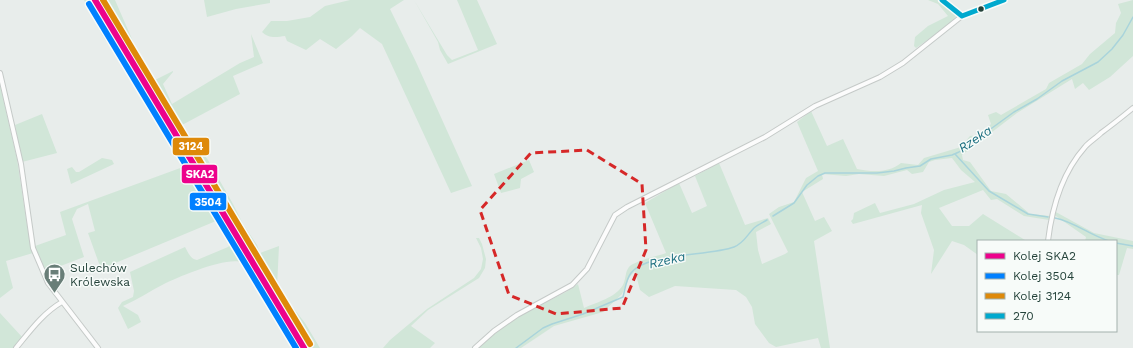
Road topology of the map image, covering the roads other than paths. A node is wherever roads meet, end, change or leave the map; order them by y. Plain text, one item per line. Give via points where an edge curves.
1 (942, 0) edge
2 (1004, 0) edge
3 (962, 16) junction
4 (0, 73) edge
5 (1133, 108) edge
6 (1048, 240) edge
7 (62, 302) junction
8 (16, 348) edge
9 (98, 348) edge
10 (475, 348) edge

1 - 3 street
2 - 3 street
3 - 10 street via 903,63 880,77 815,106 765,137 615,215 586,269 572,285 518,315
4 - 7 street via 21,164 35,251 48,283
5 - 6 street via 1086,146 1076,159 1056,198
7 - 8 street via 52,308
7 - 9 street

